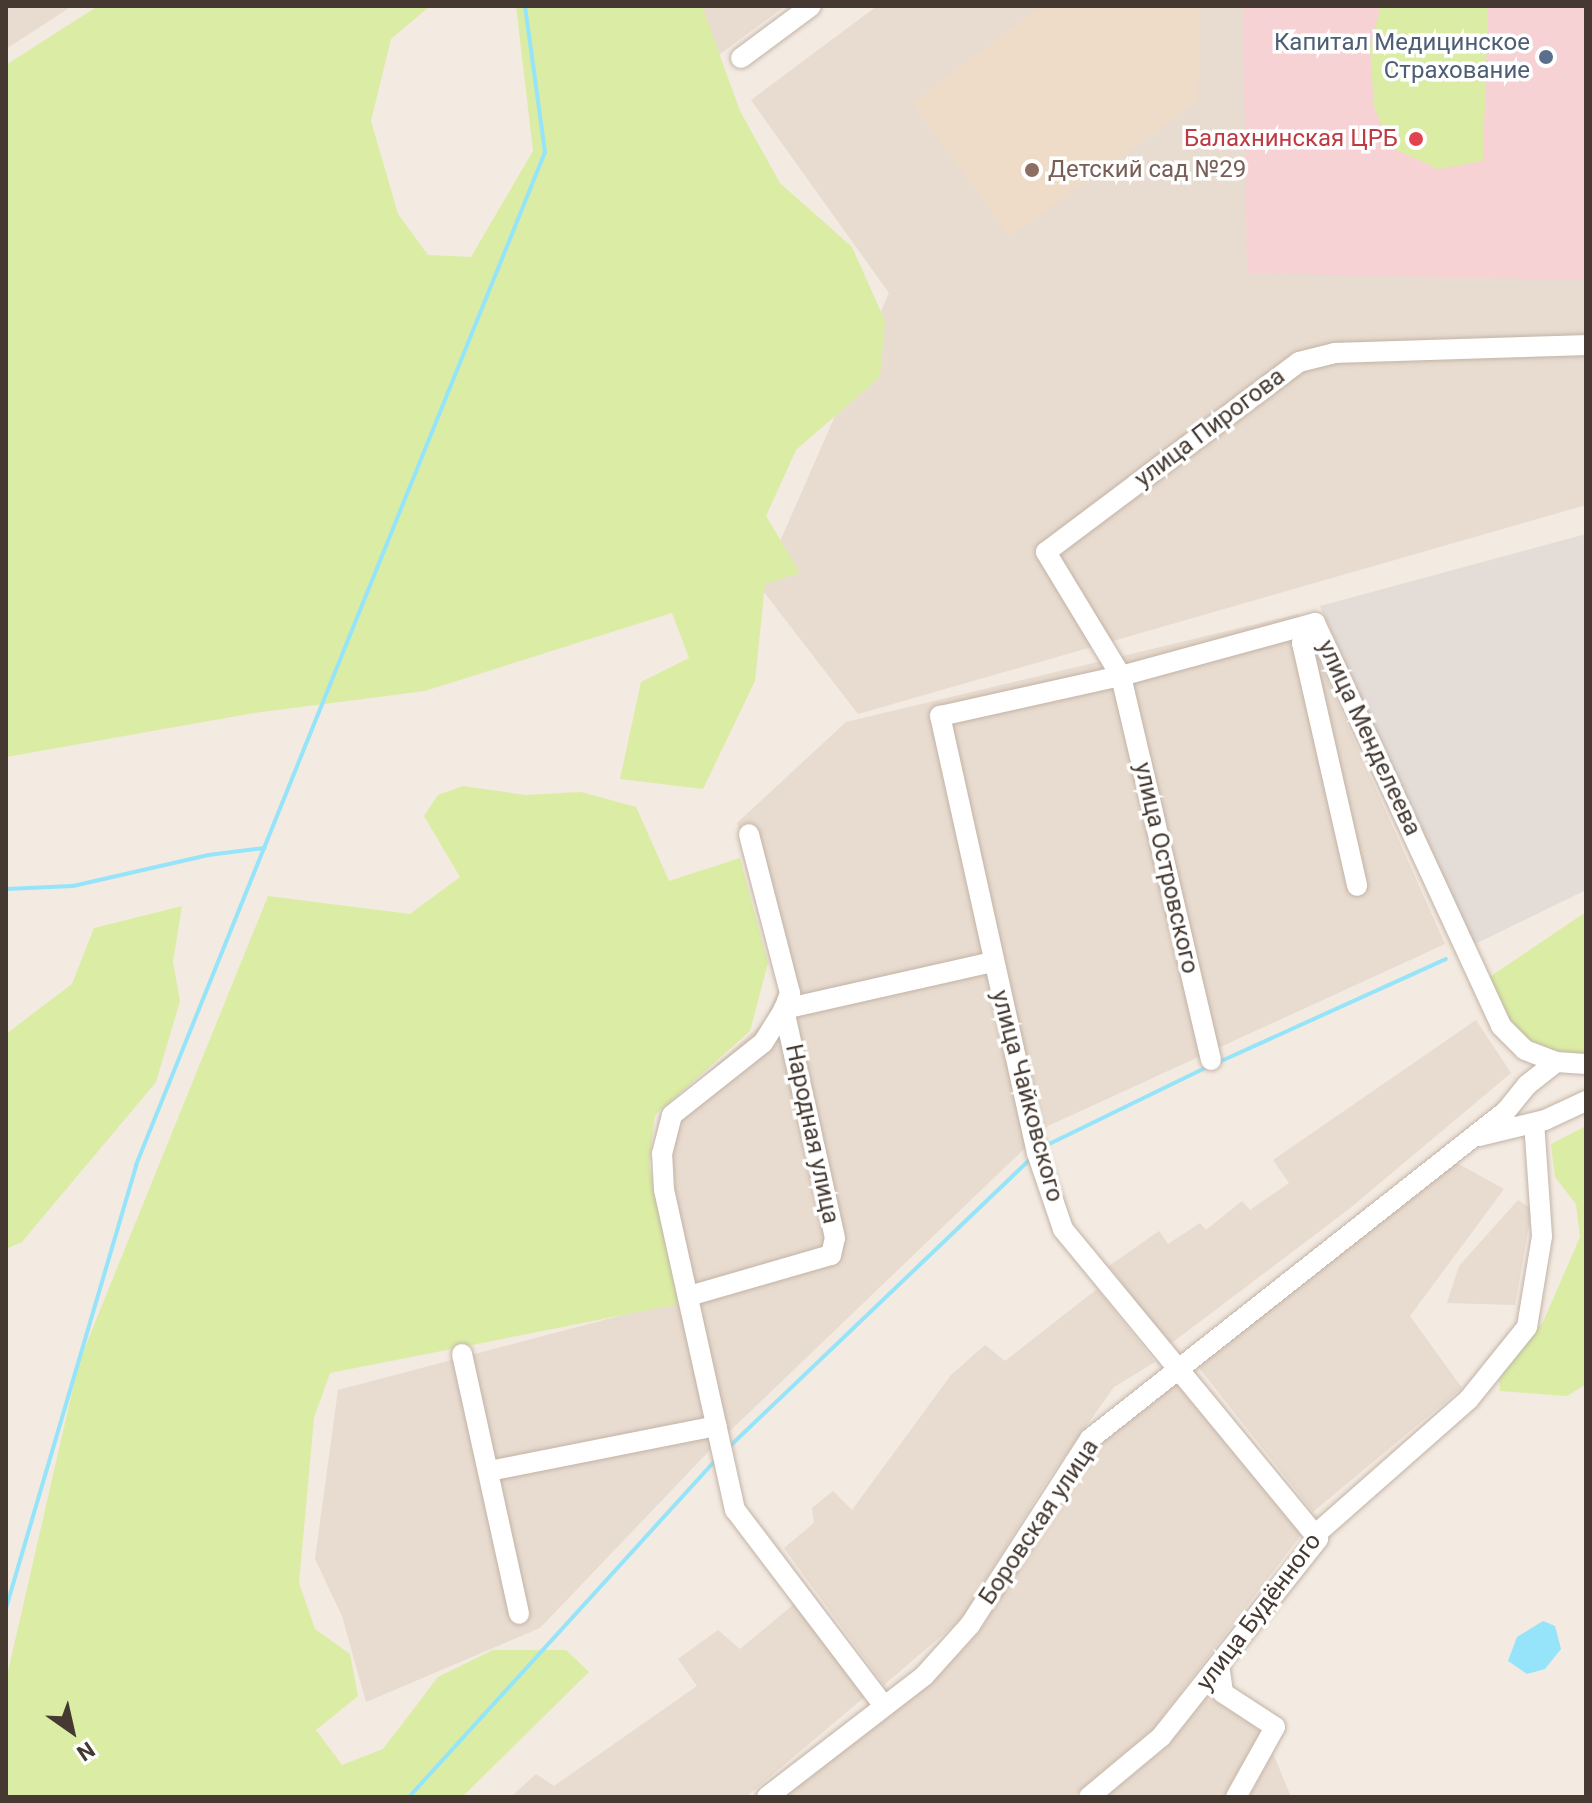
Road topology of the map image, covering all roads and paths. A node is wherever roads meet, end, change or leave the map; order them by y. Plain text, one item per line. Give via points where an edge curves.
1 (811, 6) edge
2 (741, 58) dead end
3 (1586, 345) edge
4 (1315, 623) junction
5 (1121, 676) junction
6 (749, 834) dead end
7 (1357, 886) dead end
8 (993, 962) junction
9 (784, 1009) junction
10 (1525, 1050) junction
11 (1211, 1060) dead end
12 (1556, 1062) junction
13 (1586, 1064) edge
14 (1527, 1085) junction
15 (1586, 1101) edge
16 (1534, 1123) junction
17 (1471, 1138) junction
18 (689, 1296) junction
19 (462, 1354) dead end
20 (1176, 1366) junction
21 (717, 1426) junction
22 (489, 1471) junction
23 (1315, 1535) junction
24 (519, 1614) dead end
25 (1219, 1664) junction
26 (884, 1706) junction
27 (767, 1797) edge
28 (1089, 1797) edge
29 (1236, 1797) edge

1 - 2 street
3 - 5 street, улица Пирогова via 1335,353 1299,362 1046,552
4 - 5 street
4 - 7 street, улица Менделеева via 1302,643
4 - 10 street, улица Менделеева via 1501,1026
5 - 8 street, улица Чайковского via 940,716
5 - 11 street, улица Островского
6 - 9 street, Народная улица via 790,993
8 - 9 street
8 - 20 street, улица Чайковского via 1037,1153 1063,1229
9 - 18 street, Народная улица via 763,1043 672,1115 662,1154 664,1190
9 - 18 street, Народная улица via 835,1238 831,1255
10 - 12 street, улица Менделеева
10 - 14 street
12 - 13 street
12 - 14 street, Боровская улица
14 - 17 street, Боровская улица via 1506,1111
15 - 16 street, Боровская улица
16 - 17 street, Боровская улица
16 - 23 street, улица Будённого via 1542,1236 1527,1327 1469,1399
17 - 20 street, Боровская улица
18 - 21 street, Народная улица
19 - 22 street
20 - 23 street, улица Чайковского
20 - 26 street, Боровская улица via 1090,1439 970,1625 924,1676
21 - 22 street
21 - 26 street, Народная улица via 735,1510
22 - 24 street
23 - 25 street, улица Будённого via 1318,1539
25 - 28 street, улица Будённого via 1161,1737
25 - 29 street via 1223,1693 1275,1727
26 - 27 street, Боровская улица

